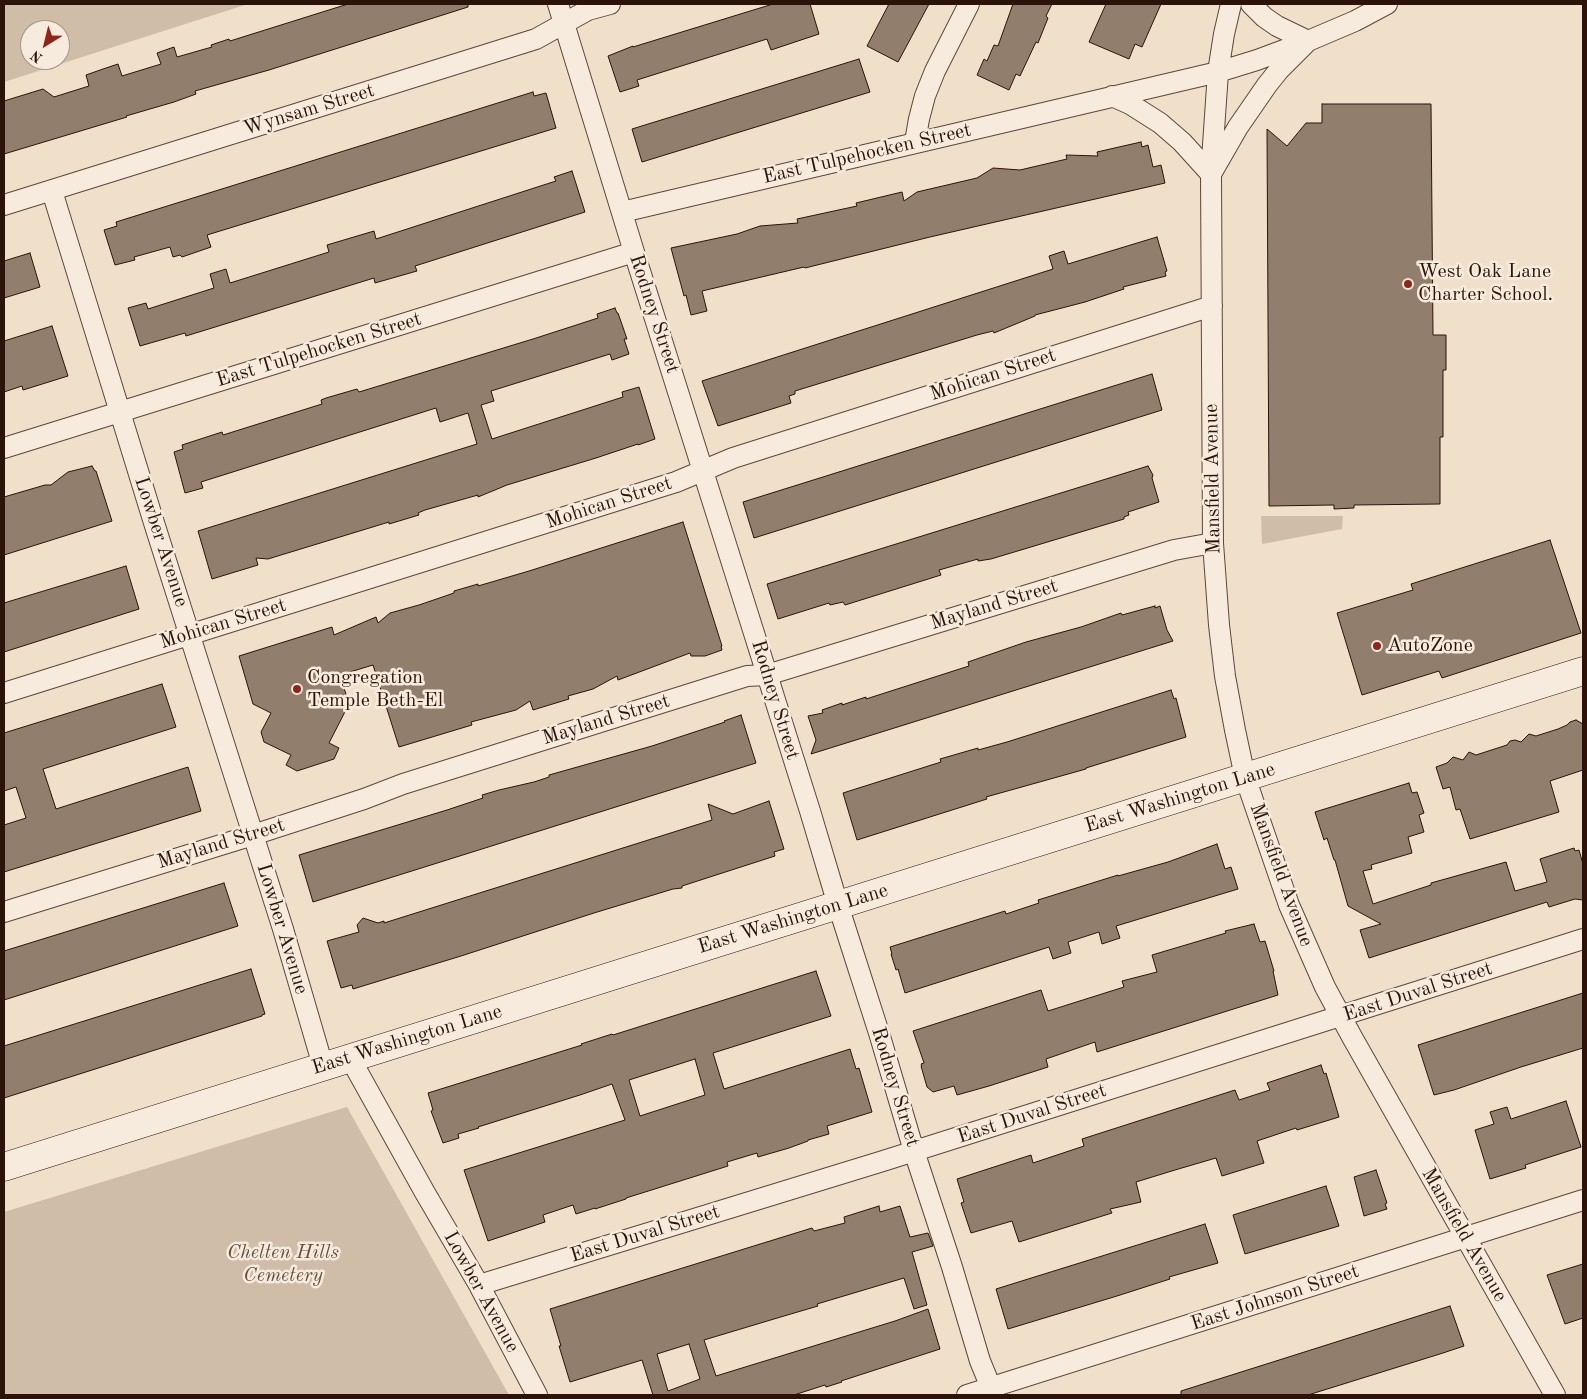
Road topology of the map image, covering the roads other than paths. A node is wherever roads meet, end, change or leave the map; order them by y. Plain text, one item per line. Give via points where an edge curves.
1 (558, 4) edge
2 (610, 4) edge
3 (969, 4) edge
4 (1230, 4) edge
5 (1251, 4) edge
6 (1387, 4) edge
7 (564, 24) junction
8 (1308, 41) junction
9 (1218, 72) junction
10 (1112, 96) junction
11 (915, 142) junction
12 (1211, 174) junction
13 (52, 190) junction
14 (4, 205) edge
15 (622, 212) junction
16 (634, 252) junction
17 (1212, 306) junction
18 (120, 412) junction
19 (4, 448) edge
20 (703, 471) junction
21 (1213, 543) junction
22 (190, 634) junction
23 (1583, 671) edge
24 (767, 675) junction
25 (4, 693) edge
26 (1245, 777) junction
27 (253, 835) junction
28 (838, 905) junction
29 (4, 912) edge
30 (1583, 939) edge
31 (1341, 1017) junction
32 (350, 1058) junction
33 (324, 1066) junction
34 (914, 1152) junction
35 (4, 1167) edge
36 (1583, 1200) edge
37 (1466, 1238) junction
38 (479, 1285) junction
39 (993, 1392) edge
40 (537, 1395) edge
41 (967, 1395) edge
42 (1555, 1395) edge

1 - 7 street, Rodney Street
2 - 7 street, Wynsam Street via 588,10
3 - 11 street via 925,96
4 - 9 street, Mansfield Avenue
5 - 8 street via 1277,26
6 - 8 street, East Tulpehocken Street
7 - 13 street, Wynsam Street via 536,39
7 - 15 street, Rodney Street
8 - 9 street, East Tulpehocken Street
8 - 12 street via 1267,84
9 - 10 street, East Tulpehocken Street
9 - 12 street, Mansfield Avenue
10 - 11 street, East Tulpehocken Street
10 - 12 street via 1160,123
11 - 15 street, East Tulpehocken Street
12 - 17 street, Mansfield Avenue
13 - 14 street, Wynsam Street
13 - 18 street, Lowber Avenue
15 - 16 street, Rodney Street
16 - 18 street, East Tulpehocken Street
16 - 20 street, Rodney Street
17 - 20 street, Mohican Street via 733,458
17 - 21 street, Mansfield Avenue
18 - 19 street, East Tulpehocken Street
18 - 22 street, Lowber Avenue
20 - 22 street, Mohican Street
20 - 24 street, Rodney Street
21 - 24 street, Mayland Street via 1174,550
21 - 26 street, Mansfield Avenue via 1225,676
22 - 25 street, Mohican Street
22 - 27 street, Lowber Avenue
23 - 26 main road, East Washington Lane
24 - 27 street, Mayland Street via 738,678 402,784
24 - 28 street, Rodney Street
26 - 28 main road, East Washington Lane
26 - 31 street, Mansfield Avenue via 1289,905
27 - 29 street, Mayland Street
27 - 33 street, Lowber Avenue
28 - 32 main road, East Washington Lane
28 - 34 street, Rodney Street
30 - 31 street, East Duval Street
31 - 34 street, East Duval Street
31 - 37 street, Mansfield Avenue
32 - 33 main road, East Washington Lane
32 - 38 street, Lowber Avenue
33 - 35 main road, East Washington Lane
34 - 38 street, East Duval Street
34 - 39 street, Rodney Street via 980,1361
36 - 37 street, East Johnson Street
37 - 39 street, East Johnson Street
37 - 42 street, Mansfield Avenue
38 - 40 street, Lowber Avenue
39 - 41 street, East Johnson Street

